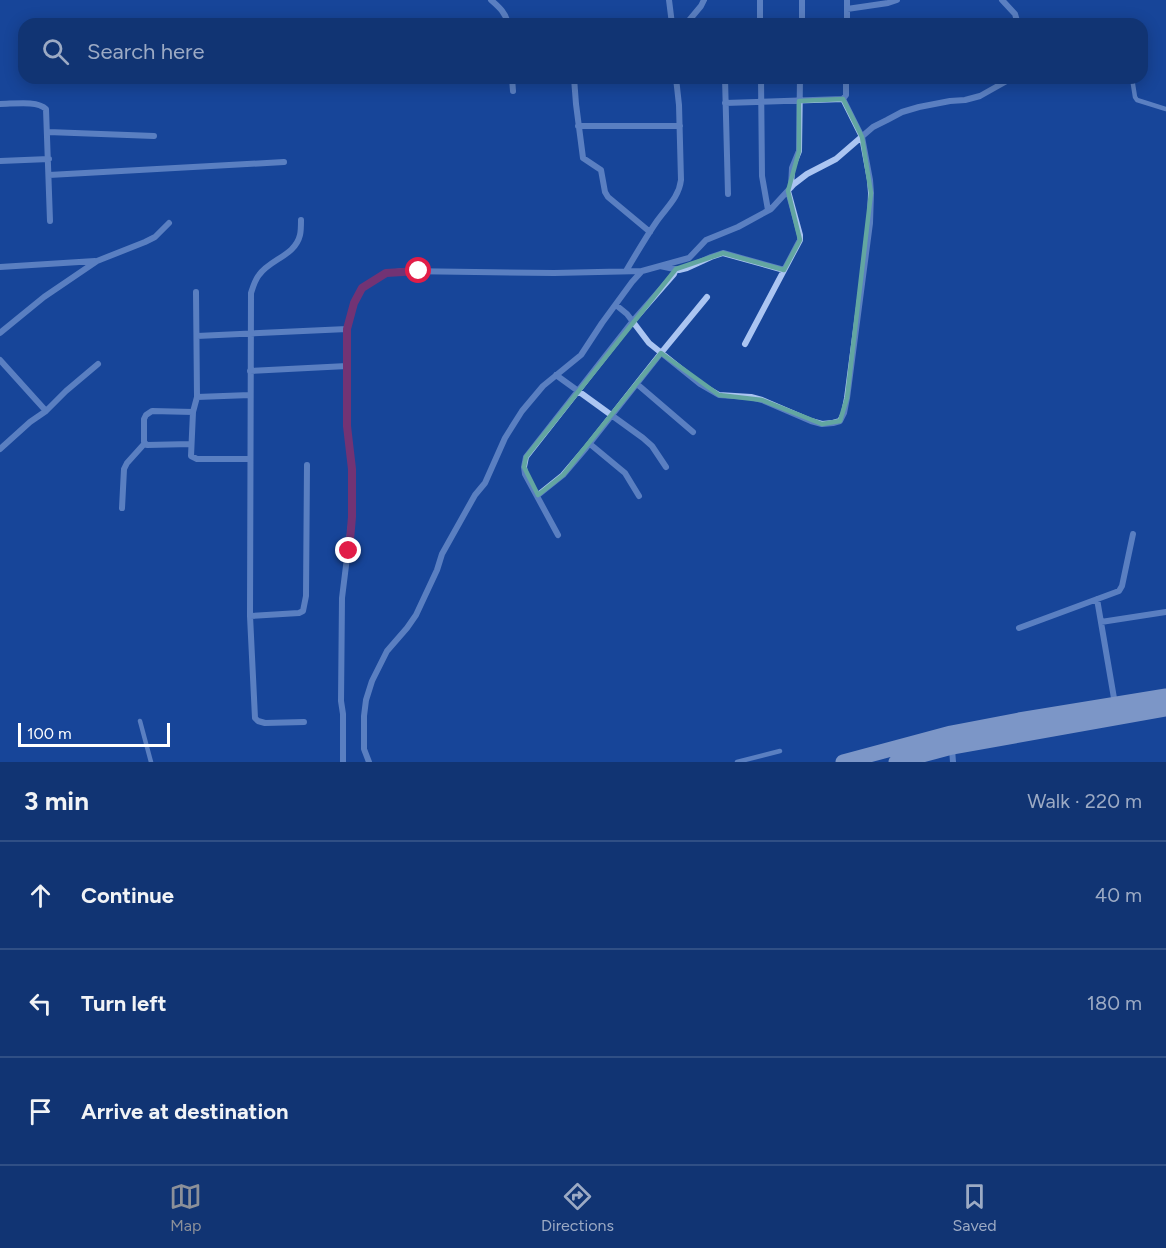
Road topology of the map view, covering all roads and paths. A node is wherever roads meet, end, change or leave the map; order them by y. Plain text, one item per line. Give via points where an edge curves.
1 (491, 0) edge
2 (669, 0) edge
3 (704, 0) edge
4 (760, 0) edge
5 (802, 0) edge
6 (847, 0) edge
7 (897, 0) edge
8 (1002, 0) edge
9 (847, 9) junction
10 (506, 18) edge
11 (671, 18) edge
12 (691, 18) edge
13 (760, 18) edge
14 (802, 18) edge
15 (847, 18) edge
16 (1016, 18) edge
17 (512, 84) edge
18 (574, 84) edge
19 (676, 84) edge
20 (724, 84) edge
21 (761, 84) edge
22 (800, 84) edge
23 (846, 84) edge
24 (1001, 84) edge
25 (1133, 84) edge
26 (513, 91) dead end
27 (843, 99) junction
28 (761, 101) junction
29 (800, 101) junction
30 (725, 103) junction
31 (0, 104) edge
32 (1166, 109) edge
33 (578, 126) junction
34 (680, 126) junction
35 (48, 132) junction
36 (154, 136) dead end
37 (862, 137) junction
38 (49, 159) junction
39 (0, 161) edge
40 (284, 162) dead end
41 (49, 175) junction
42 (789, 189) junction
43 (728, 194) dead end
44 (768, 210) junction
45 (301, 220) dead end
46 (50, 221) dead end
47 (169, 223) dead end
48 (650, 232) junction
49 (98, 261) junction
50 (660, 266) junction
51 (0, 267) edge
52 (676, 269) junction
53 (784, 270) junction
54 (626, 271) junction
55 (642, 271) junction
56 (196, 292) dead end
57 (707, 297) dead end
58 (616, 305) junction
59 (632, 322) junction
60 (347, 329) junction
61 (0, 333) edge
62 (250, 334) junction
63 (197, 336) junction
64 (745, 344) dead end
65 (661, 352) junction
66 (0, 360) edge
67 (98, 364) dead end
68 (347, 366) junction
69 (250, 371) junction
70 (556, 375) junction
71 (637, 384) junction
72 (578, 391) junction
73 (250, 395) junction
74 (197, 397) junction
75 (46, 411) junction
76 (193, 412) junction
77 (612, 416) junction
78 (693, 432) dead end
79 (145, 443) junction
80 (190, 444) junction
81 (590, 444) junction
82 (0, 449) edge
83 (250, 459) junction
84 (307, 465) dead end
85 (666, 467) dead end
86 (538, 495) junction
87 (639, 496) dead end
88 (122, 508) dead end
89 (1133, 534) dead end
90 (558, 535) dead end
91 (1097, 599) junction
92 (1166, 612) edge
93 (250, 616) junction
94 (1101, 622) junction
95 (1019, 628) dead end
96 (1166, 696) edge
97 (1115, 704) junction
98 (1166, 709) edge
99 (140, 721) dead end
100 (304, 722) dead end
101 (952, 747) edge
102 (780, 751) dead end
103 (151, 762) edge
104 (343, 762) edge
105 (369, 762) edge
106 (737, 762) edge
107 (843, 762) edge
108 (896, 762) edge

1 - 10 street
2 - 11 street
3 - 12 street
4 - 13 street
5 - 14 street
6 - 9 street
7 - 9 street
8 - 16 street
9 - 15 street
17 - 26 street
18 - 33 street
19 - 34 street
20 - 30 street
21 - 28 street
22 - 29 street
23 - 27 street
24 - 37 street via 980,96 902,112
25 - 32 lane via 1137,100
27 - 29 street
27 - 37 street
28 - 29 street
28 - 30 street
28 - 44 street via 762,176
29 - 42 street via 799,151
30 - 43 street
31 - 35 street via 43,105
33 - 34 street
33 - 48 street via 582,155 601,170 608,197
34 - 48 street via 680,186
35 - 36 street
35 - 38 street
37 - 42 street
37 - 65 street via 870,180 870,223 847,398 840,421 822,424 762,400 719,395
38 - 39 street
38 - 41 street
40 - 41 street
41 - 46 street
42 - 44 street
42 - 53 street via 800,240
44 - 50 street via 706,240 689,258
45 - 62 street via 296,245 259,274 255,282
47 - 49 street via 155,237
48 - 54 street
49 - 51 street
49 - 61 street
50 - 52 street
50 - 55 street
52 - 53 street via 723,253
52 - 59 street
53 - 64 street
54 - 55 street
54 - 60 street via 386,273 362,288
55 - 58 street
56 - 63 street
57 - 65 street
58 - 59 street
58 - 70 street via 581,355
59 - 65 street
59 - 72 street
60 - 62 street
60 - 68 street
62 - 63 street
62 - 69 street
63 - 74 street
65 - 71 street
66 - 75 street
67 - 75 street
68 - 69 street
68 - 104 street via 352,517 342,598
69 - 73 street
70 - 72 street
70 - 105 street via 522,411 442,554 416,615 379,665 364,716 364,749
71 - 77 street
71 - 78 street
72 - 77 street
72 - 86 street via 524,462 525,474
73 - 74 street
73 - 83 street
74 - 76 street
75 - 82 street
76 - 79 street via 149,412 144,418
76 - 80 street
77 - 81 street
77 - 85 street via 652,446
79 - 80 street
79 - 88 street via 124,469
80 - 83 street via 191,456 197,459
81 - 86 street via 563,475
81 - 87 street via 625,473
83 - 93 street
84 - 93 street via 303,611
86 - 90 street
89 - 91 street via 1122,586 1119,591
91 - 94 street
91 - 95 street
92 - 94 street
93 - 100 street via 255,718 264,723
94 - 97 street
96 - 97 main road
97 - 101 main road via 1019,720
98 - 101 main road
99 - 103 lane
101 - 107 main road
101 - 108 main road
102 - 106 lane

